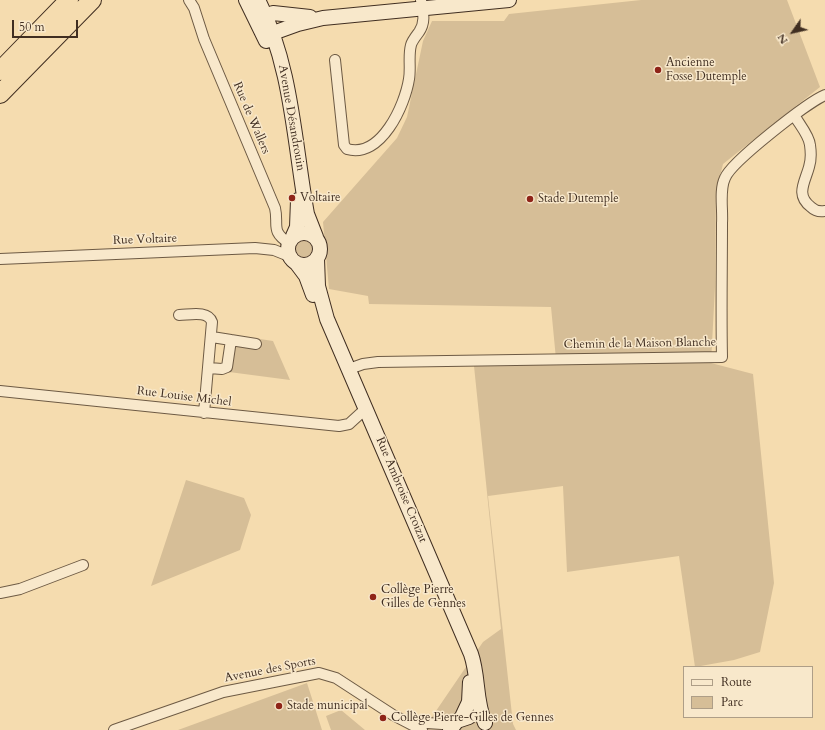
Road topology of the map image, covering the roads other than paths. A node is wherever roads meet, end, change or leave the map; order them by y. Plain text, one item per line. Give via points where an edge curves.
1 (69, 0) edge
2 (92, 0) edge
3 (189, 0) edge
4 (246, 0) edge
5 (258, 0) edge
6 (509, 0) edge
7 (422, 4) edge
8 (261, 18) junction
9 (323, 18) junction
10 (268, 33) junction
11 (335, 60) dead end
12 (0, 71) edge
13 (0, 94) edge
14 (825, 95) edge
15 (794, 115) junction
16 (825, 211) edge
17 (316, 237) junction
18 (292, 250) junction
19 (0, 259) edge
20 (317, 259) junction
21 (179, 315) dead end
22 (212, 337) junction
23 (231, 340) junction
24 (256, 344) dead end
25 (209, 368) junction
26 (349, 369) junction
27 (0, 391) edge
28 (204, 413) junction
29 (361, 414) junction
30 (83, 565) dead end
31 (0, 593) edge
32 (405, 721) junction
33 (456, 724) edge
34 (487, 726) edge
35 (114, 730) edge
36 (422, 730) edge

1 - 12 highway
2 - 13 highway
3 - 18 street, Rue de Wallers via 275,208 276,231
4 - 8 main road, Avenue Désandrouin
5 - 8 main road, Avenue Désandrouin
6 - 7 main road
7 - 9 main road
7 - 11 street via 424,23 411,46 410,73 403,102 386,131 366,149 350,150 344,144
8 - 9 main road via 278,13
8 - 10 main road, Avenue Désandrouin
9 - 10 main road
10 - 17 main road, Avenue Désandrouin via 284,70 307,214
10 - 18 main road, Avenue Désandrouin via 286,121 298,205
14 - 15 street, Chemin de la Maison Blanche
15 - 16 street via 809,140 810,147 809,167 801,192 802,197 815,210
15 - 26 street, Chemin de la Maison Blanche via 737,162 724,180 722,357 378,362
17 - 18 main road via 303,232
17 - 20 main road via 320,248
18 - 19 street, Rue Voltaire via 249,248
18 - 20 main road via 308,265
18 - 29 main road, Rue Ambroise Croizat via 308,280 325,332
20 - 26 main road, Rue Ambroise Croizat via 320,296
21 - 22 street via 203,314 209,317 213,325
22 - 23 street
22 - 25 street
23 - 24 street
23 - 25 street via 227,367
25 - 28 street
26 - 34 main road, Rue Ambroise Croizat via 471,654 476,670 479,709
27 - 28 street, Rue Louise Michel
28 - 29 street, Rue Louise Michel via 339,426 349,424
29 - 33 main road, Rue Ambroise Croizat via 467,663 470,678 468,706
30 - 31 street via 20,589
32 - 33 street
32 - 35 street, Avenue des Sports via 336,678 319,673 223,692
32 - 36 street, Avenue des Sports
33 - 34 main road via 474,717

